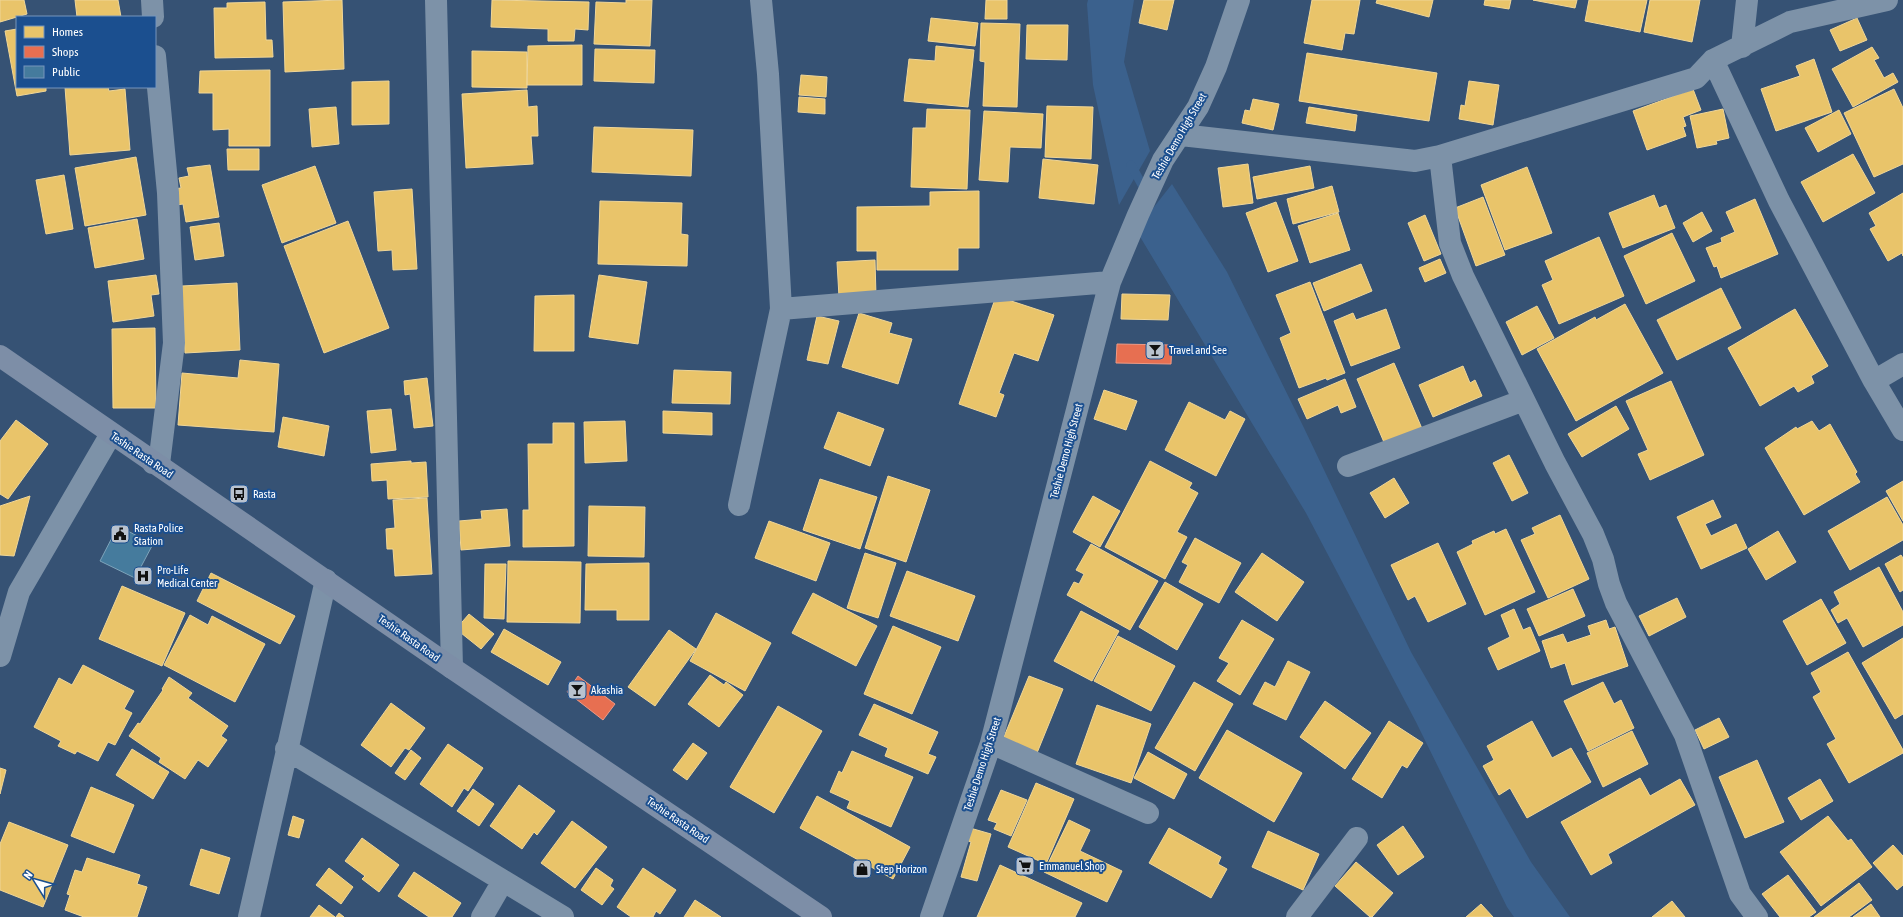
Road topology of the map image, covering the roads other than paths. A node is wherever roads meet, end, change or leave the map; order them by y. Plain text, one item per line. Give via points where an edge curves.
1 (152, 0) edge
2 (436, 0) edge
3 (761, 0) edge
4 (1239, 0) edge
5 (1747, 0) edge
6 (1887, 0) edge
7 (153, 16) edge
8 (1742, 47) junction
9 (1713, 60) junction
10 (156, 67) edge
11 (1181, 135) junction
12 (1440, 156) junction
13 (1110, 282) junction
14 (781, 309) junction
15 (0, 356) edge
16 (1903, 364) edge
17 (1874, 381) junction
18 (1524, 400) junction
19 (1903, 430) edge
20 (110, 434) junction
21 (153, 463) junction
22 (1348, 466) dead end
23 (739, 505) dead end
24 (326, 580) junction
25 (9, 594) edge
26 (0, 656) edge
27 (452, 668) junction
28 (991, 742) junction
29 (286, 749) junction
30 (1148, 813) dead end
31 (1357, 838) dead end
32 (504, 881) junction
33 (249, 917) edge
34 (482, 917) edge
35 (563, 917) edge
36 (821, 917) edge
37 (931, 917) edge
38 (1297, 917) edge
39 (1756, 917) edge

1 - 7 street
2 - 27 street
3 - 14 street via 768,74
4 - 11 street, Teshie Demo High Street via 1216,67 1198,107
5 - 8 street
6 - 8 street via 1790,22
8 - 9 street
9 - 12 street via 1696,78
9 - 17 street via 1779,201
10 - 21 street via 168,193 174,343 160,464
11 - 12 street via 1415,161
11 - 13 street, Teshie Demo High Street via 1163,160
12 - 18 street via 1450,243 1463,276
13 - 14 street
13 - 28 street, Teshie Demo High Street
14 - 23 street
15 - 20 main road, Teshie Rasta Road
16 - 17 street
17 - 19 street
18 - 22 street
18 - 39 street via 1593,534 1616,603 1685,735 1740,894
20 - 21 main road, Teshie Rasta Road
20 - 25 street
21 - 24 main road, Teshie Rasta Road
24 - 27 main road, Teshie Rasta Road
24 - 29 street
25 - 26 street
27 - 36 main road, Teshie Rasta Road
28 - 30 street
28 - 37 street, Teshie Demo High Street
29 - 32 street
29 - 33 street
31 - 38 street
32 - 34 street
32 - 35 street

